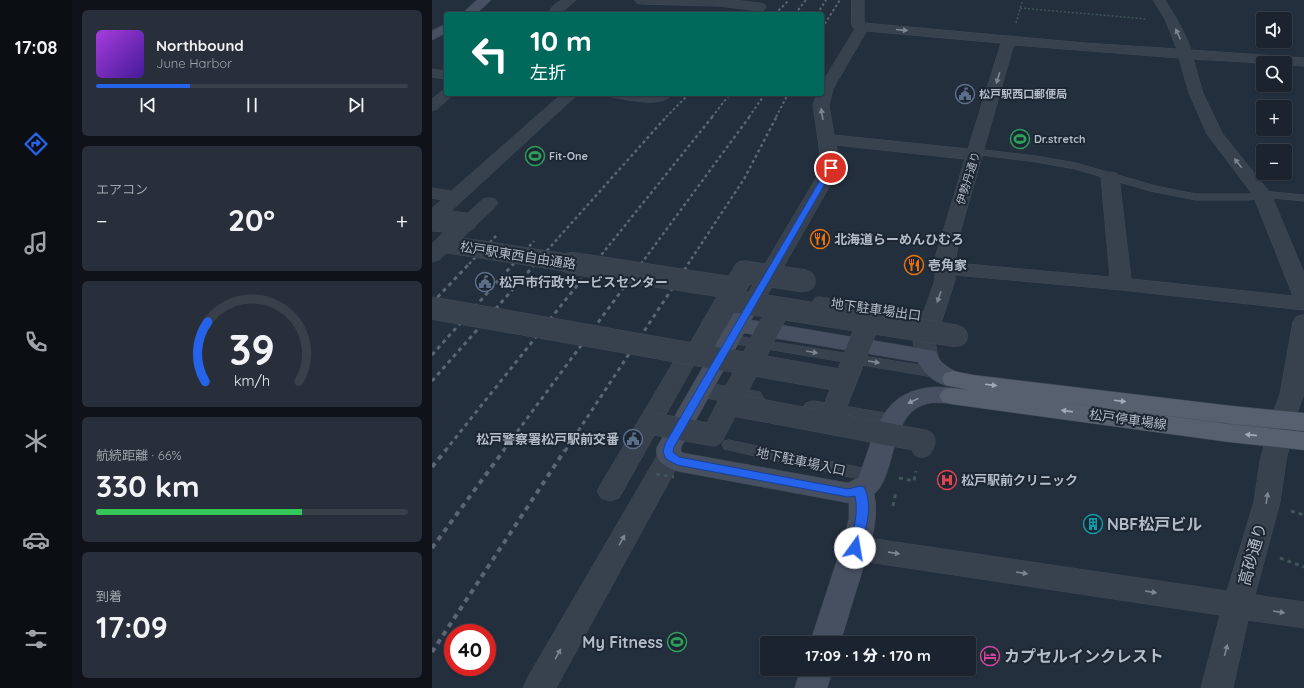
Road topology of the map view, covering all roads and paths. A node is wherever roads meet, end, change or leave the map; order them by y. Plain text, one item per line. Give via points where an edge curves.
1 (485, 0) edge
2 (570, 0) edge
3 (641, 0) edge
4 (858, 0) edge
5 (1159, 0) edge
6 (1022, 2) dead end
7 (759, 7) edge
8 (1020, 8) junction
9 (470, 12) edge
10 (555, 12) edge
11 (1154, 19) dead end
12 (863, 27) junction
13 (444, 29) edge
14 (1012, 33) junction
15 (432, 36) edge
16 (1186, 54) junction
17 (1304, 62) edge
18 (432, 73) edge
19 (444, 75) edge
20 (824, 95) edge
21 (444, 96) edge
22 (569, 96) edge
23 (636, 96) edge
24 (660, 96) edge
25 (824, 96) edge
26 (432, 106) edge
27 (826, 139) junction
28 (975, 154) junction
29 (1110, 177) junction
30 (432, 193) edge
31 (1262, 194) junction
32 (1304, 198) edge
33 (489, 203) dead end
34 (432, 211) edge
35 (432, 218) edge
36 (468, 222) junction
37 (432, 228) edge
38 (436, 250) edge
39 (944, 268) junction
40 (805, 281) dead end
41 (1122, 284) junction
42 (731, 294) junction
43 (1304, 298) edge
44 (819, 301) dead end
45 (1304, 304) edge
46 (432, 308) edge
47 (779, 308) junction
48 (932, 317) junction
49 (1304, 322) edge
50 (868, 323) junction
51 (738, 325) junction
52 (958, 336) dead end
53 (692, 354) junction
54 (749, 364) junction
55 (939, 369) junction
56 (845, 381) junction
57 (702, 390) junction
58 (728, 404) junction
59 (829, 422) junction
60 (649, 423) junction
61 (890, 423) junction
62 (1292, 430) edge
63 (729, 445) dead end
64 (922, 447) dead end
65 (667, 469) junction
66 (900, 478) dead end
67 (914, 480) dead end
68 (866, 483) junction
69 (610, 491) dead end
70 (855, 548) junction
71 (1237, 606) junction
72 (1304, 615) edge
73 (827, 636) edge
74 (814, 676) edge
75 (539, 688) edge
76 (810, 688) edge
77 (1217, 688) edge

1 - 9 street
2 - 10 street
3 - 7 street via 719,2
4 - 12 street via 858,26
16 -> 5 street via 1171,19
6 - 8 path
8 - 11 path
8 - 14 path
12 -> 14 street
20 -> 12 street
13 - 15 street
14 - 16 street
14 -> 28 street, 伊勢丹通り
16 - 17 street
31 -> 16 street via 1215,134 1196,93
18 - 19 street
21 - 26 street
22 - 35 street
23 - 24 street
27 -> 25 street via 821,105
27 - 28 street
27 - 51 street via 831,168
28 - 29 lane via 1036,159 1076,166
28 - 39 street, 伊勢丹通り via 951,232
29 - 31 lane via 1196,197 1250,197
29 - 41 street
30 - 34 street via 449,196
31 - 32 lane
31 - 43 street
33 - 36 street
35 - 36 street, bridge
36 - 38 street
37 - 38 lane via 453,230
38 - 42 street, 松戸駅東西自由通路, bridge
39 - 41 street
39 -> 48 street, 伊勢丹通り via 945,280
40 - 42 street, bridge via 744,272
41 - 45 street
42 - 47 street, 松戸駅東西自由通路, bridge
42 - 53 street, bridge
44 - 48 lane, 地下駐車場出口
46 - 53 street, bridge
47 - 50 street, 松戸駅東西自由通路, bridge
47 - 54 street, bridge
48 - 55 street, 伊勢丹通り
49 - 62 street, 高砂通り via 1292,394
50 - 52 street, 松戸駅東西自由通路, bridge
50 - 56 street, bridge
51 -> 55 street
51 - 57 street
53 - 54 street, bridge
53 - 60 street
54 - 56 street, bridge
54 - 58 street, bridge
55 -> 61 street via 933,395 914,399 902,407
55 - 62 main road, 松戸停車場線
56 - 59 street, bridge
57 - 61 street
57 - 65 street via 669,447
58 - 59 street, bridge
58 - 60 street, bridge via 713,435
59 - 64 street, bridge via 924,441
60 - 69 street
61 - 68 street
71 -> 62 street, 高砂通り via 1267,502 1272,461
63 - 68 lane, 地下駐車場入口
65 - 68 street via 677,461 848,493
75 -> 65 street
66 - 67 path
68 - 70 street via 862,519
70 -> 71 street
70 - 73 street
71 -> 72 street
77 -> 71 street, 高砂通り
74 - 76 street

